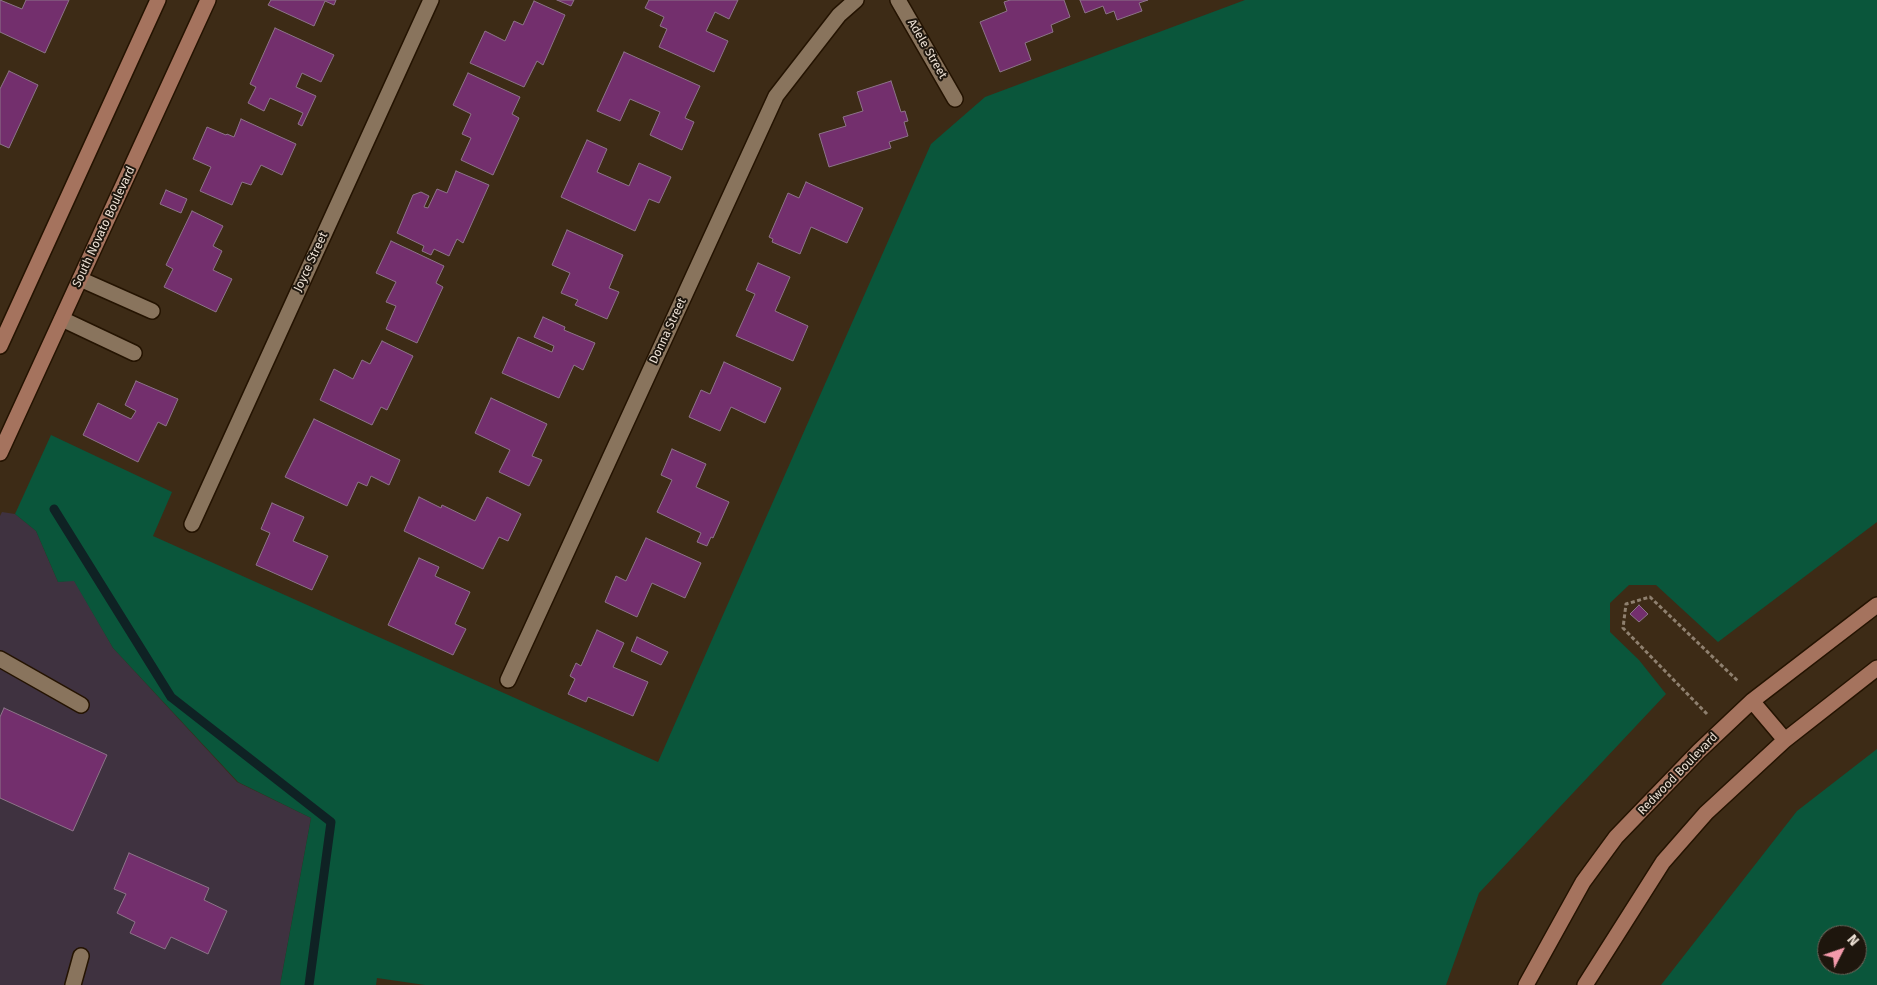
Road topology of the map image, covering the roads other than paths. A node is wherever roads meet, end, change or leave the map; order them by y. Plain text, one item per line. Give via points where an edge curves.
1 (158, 0) edge
2 (208, 0) edge
3 (431, 0) edge
4 (856, 0) edge
5 (898, 0) edge
6 (955, 99) dead end
7 (80, 279) junction
8 (152, 312) dead end
9 (62, 319) junction
10 (0, 346) edge
11 (134, 352) dead end
12 (0, 453) edge
13 (192, 524) dead end
14 (1877, 605) edge
15 (0, 659) edge
16 (1877, 668) edge
17 (508, 680) dead end
18 (1753, 700) junction
19 (81, 705) dead end
20 (1785, 740) junction
21 (81, 956) dead end
22 (73, 985) edge
23 (1526, 985) edge
24 (1585, 985) edge

1 - 10 main road
2 - 7 main road, South Novato Boulevard
3 - 13 street, Joyce Street
4 - 17 street, Donna Street via 839,15 776,96
5 - 6 street, Adele Street
7 - 8 street
7 - 9 main road, South Novato Boulevard
9 - 11 street
9 - 12 main road, South Novato Boulevard
14 - 18 main road, Redwood Boulevard
15 - 19 street
16 - 20 main road
18 - 20 main road
18 - 23 main road, Redwood Boulevard via 1699,750 1616,837 1583,882
20 - 24 main road via 1706,813 1663,862
21 - 22 street

